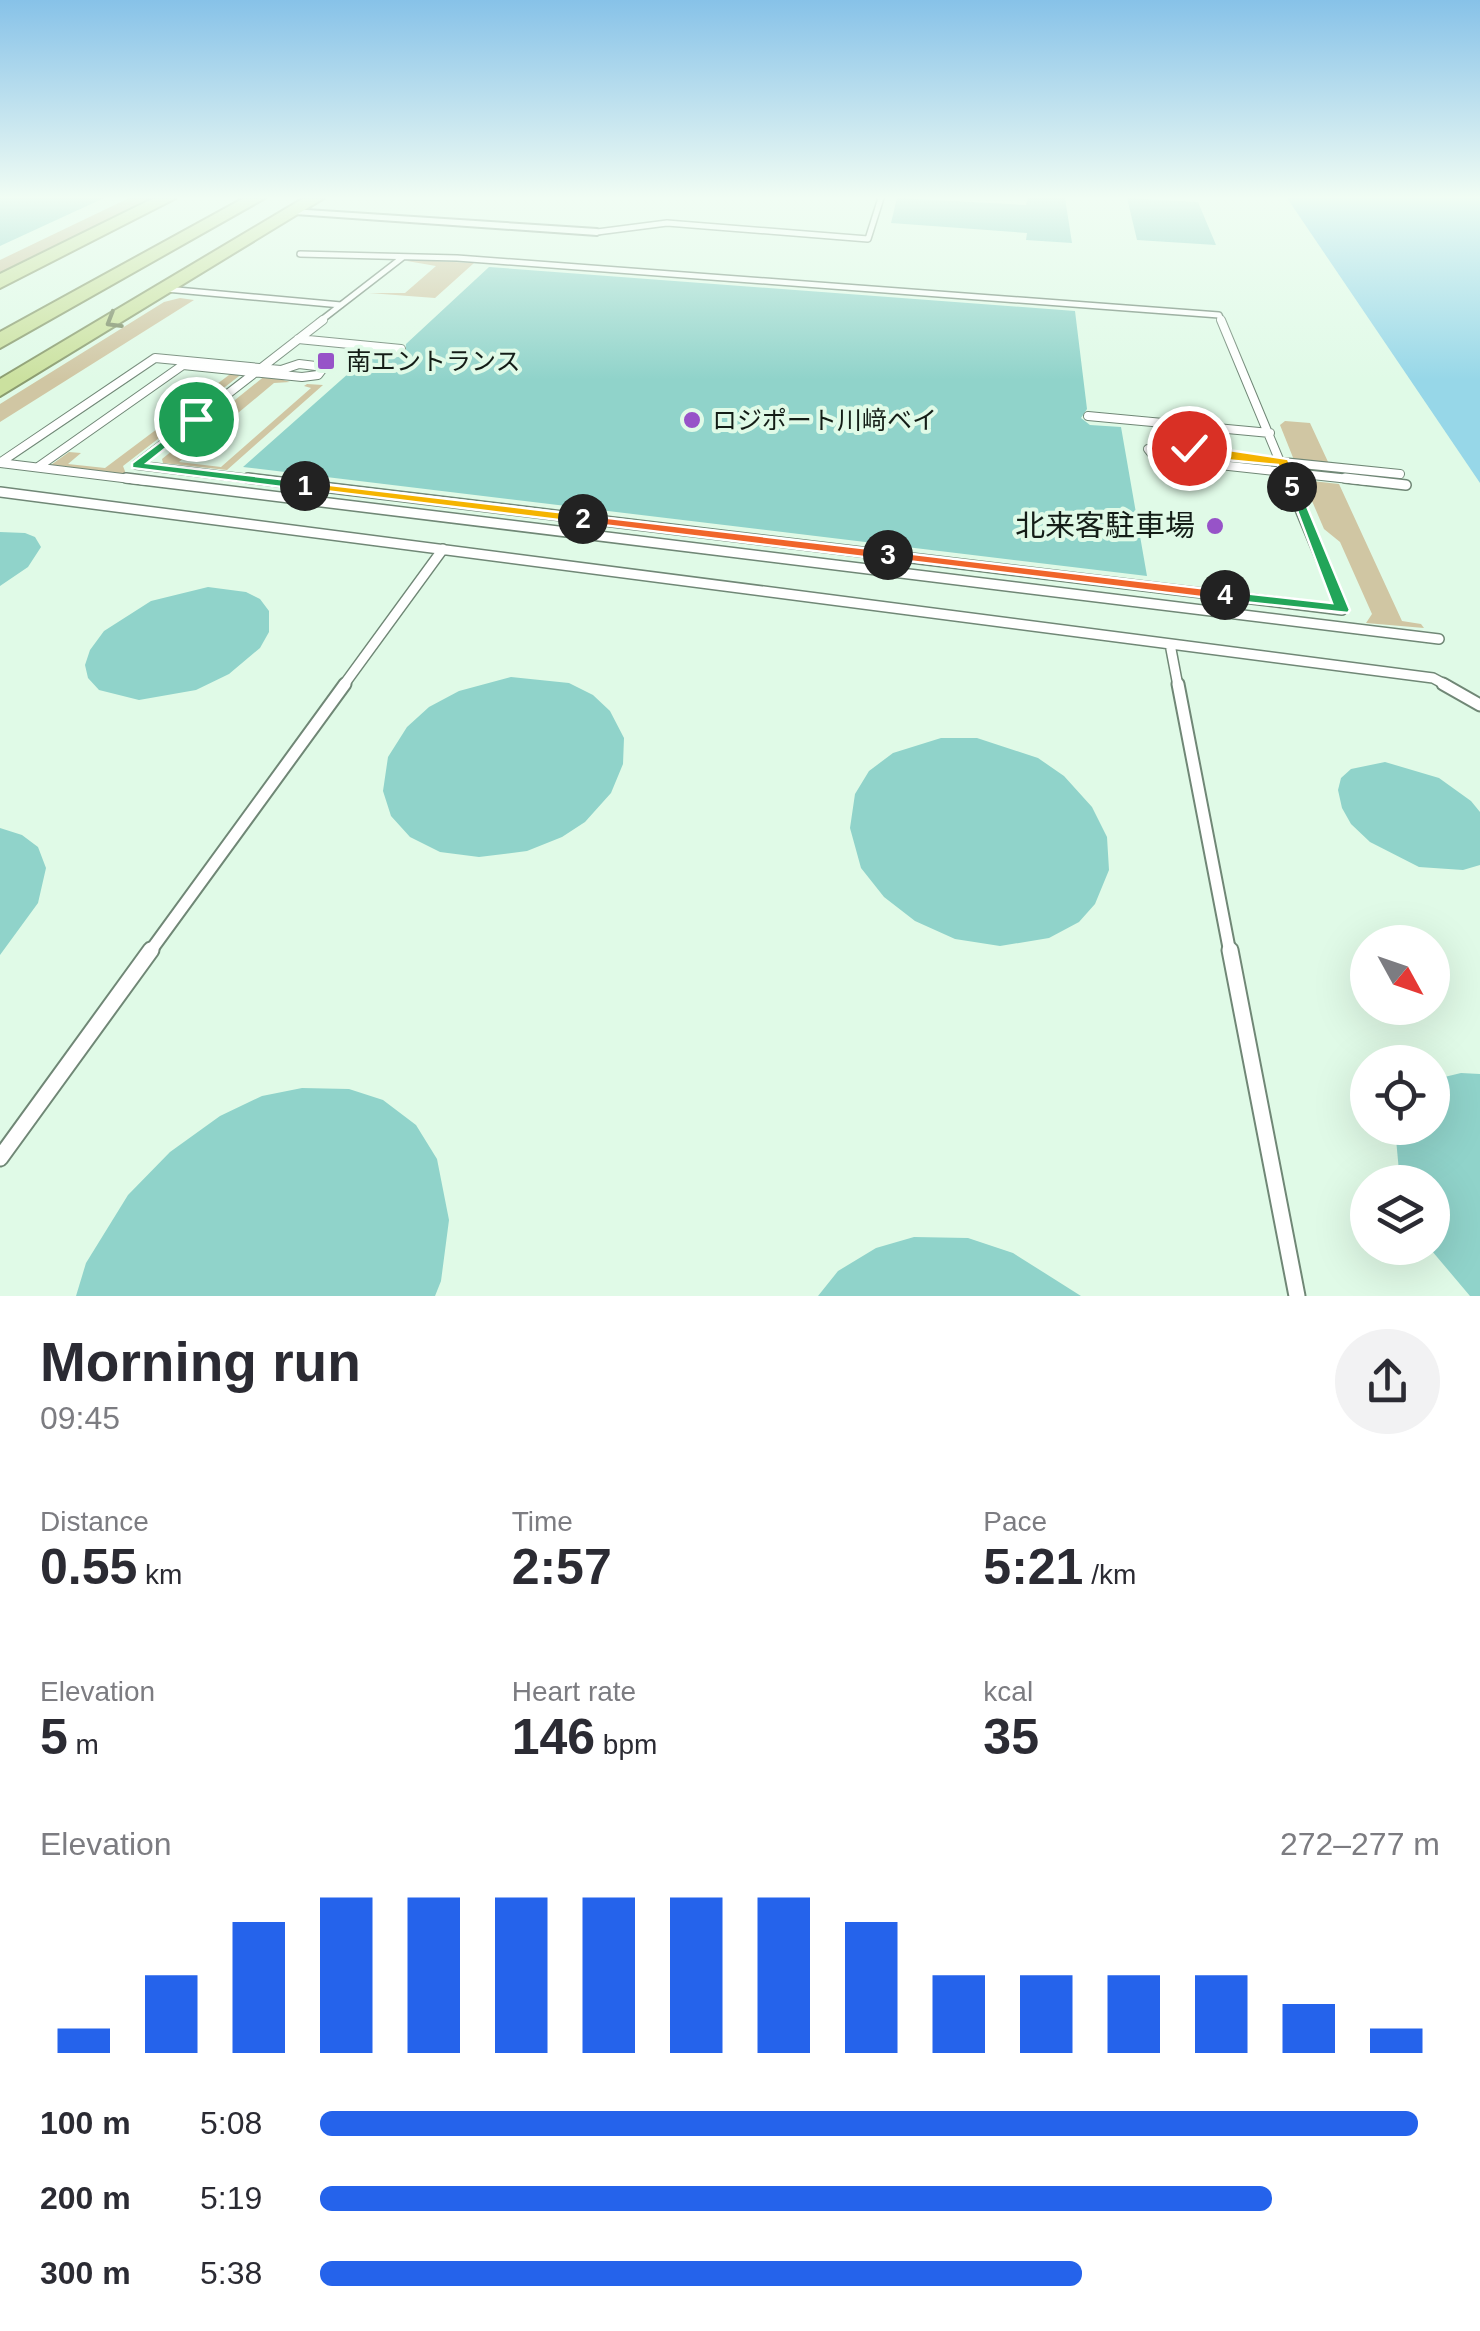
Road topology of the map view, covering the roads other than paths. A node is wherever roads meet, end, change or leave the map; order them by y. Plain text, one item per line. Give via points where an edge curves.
1 (47, 258) edge
2 (124, 258) edge
3 (148, 258) edge
4 (216, 258) edge
5 (400, 258) edge
6 (437, 258) edge
7 (0, 282) edge
8 (166, 289) junction
9 (341, 305) junction
10 (0, 326) edge
11 (298, 339) junction
12 (0, 341) edge
13 (401, 349) dead end
14 (258, 370) junction
15 (0, 389) edge
16 (1088, 416) dead end
17 (1270, 433) junction
18 (1216, 460) junction
19 (0, 463) edge
20 (1285, 467) junction
21 (38, 468) junction
22 (1400, 474) dead end
23 (1221, 477) dead end
24 (1406, 485) dead end
25 (0, 492) edge
26 (443, 549) junction
27 (1439, 640) dead end
28 (1170, 644) junction
29 (1480, 705) edge
30 (0, 1158) edge
31 (1298, 1296) edge

1 - 7 highway
2 - 10 highway
3 - 12 highway
4 - 8 highway
5 - 9 lane
6 - 17 lane via 1219,315
8 - 9 lane
8 -> 15 highway
9 - 11 lane
11 - 13 lane
11 - 14 lane
14 - 14 lane via 299,364 324,370 302,376
14 - 19 lane via 155,358
14 - 20 lane via 136,466 1342,610
14 - 21 lane via 183,365
16 - 17 lane
17 - 20 lane
18 - 18 lane via 1155,458 1148,449 1204,449
18 - 20 lane
18 - 23 lane
19 - 21 lane
20 - 22 lane
20 - 24 lane
21 - 27 lane
25 - 26 lane
26 - 28 lane
26 - 30 lane
28 - 29 lane via 1433,678
28 - 31 lane

